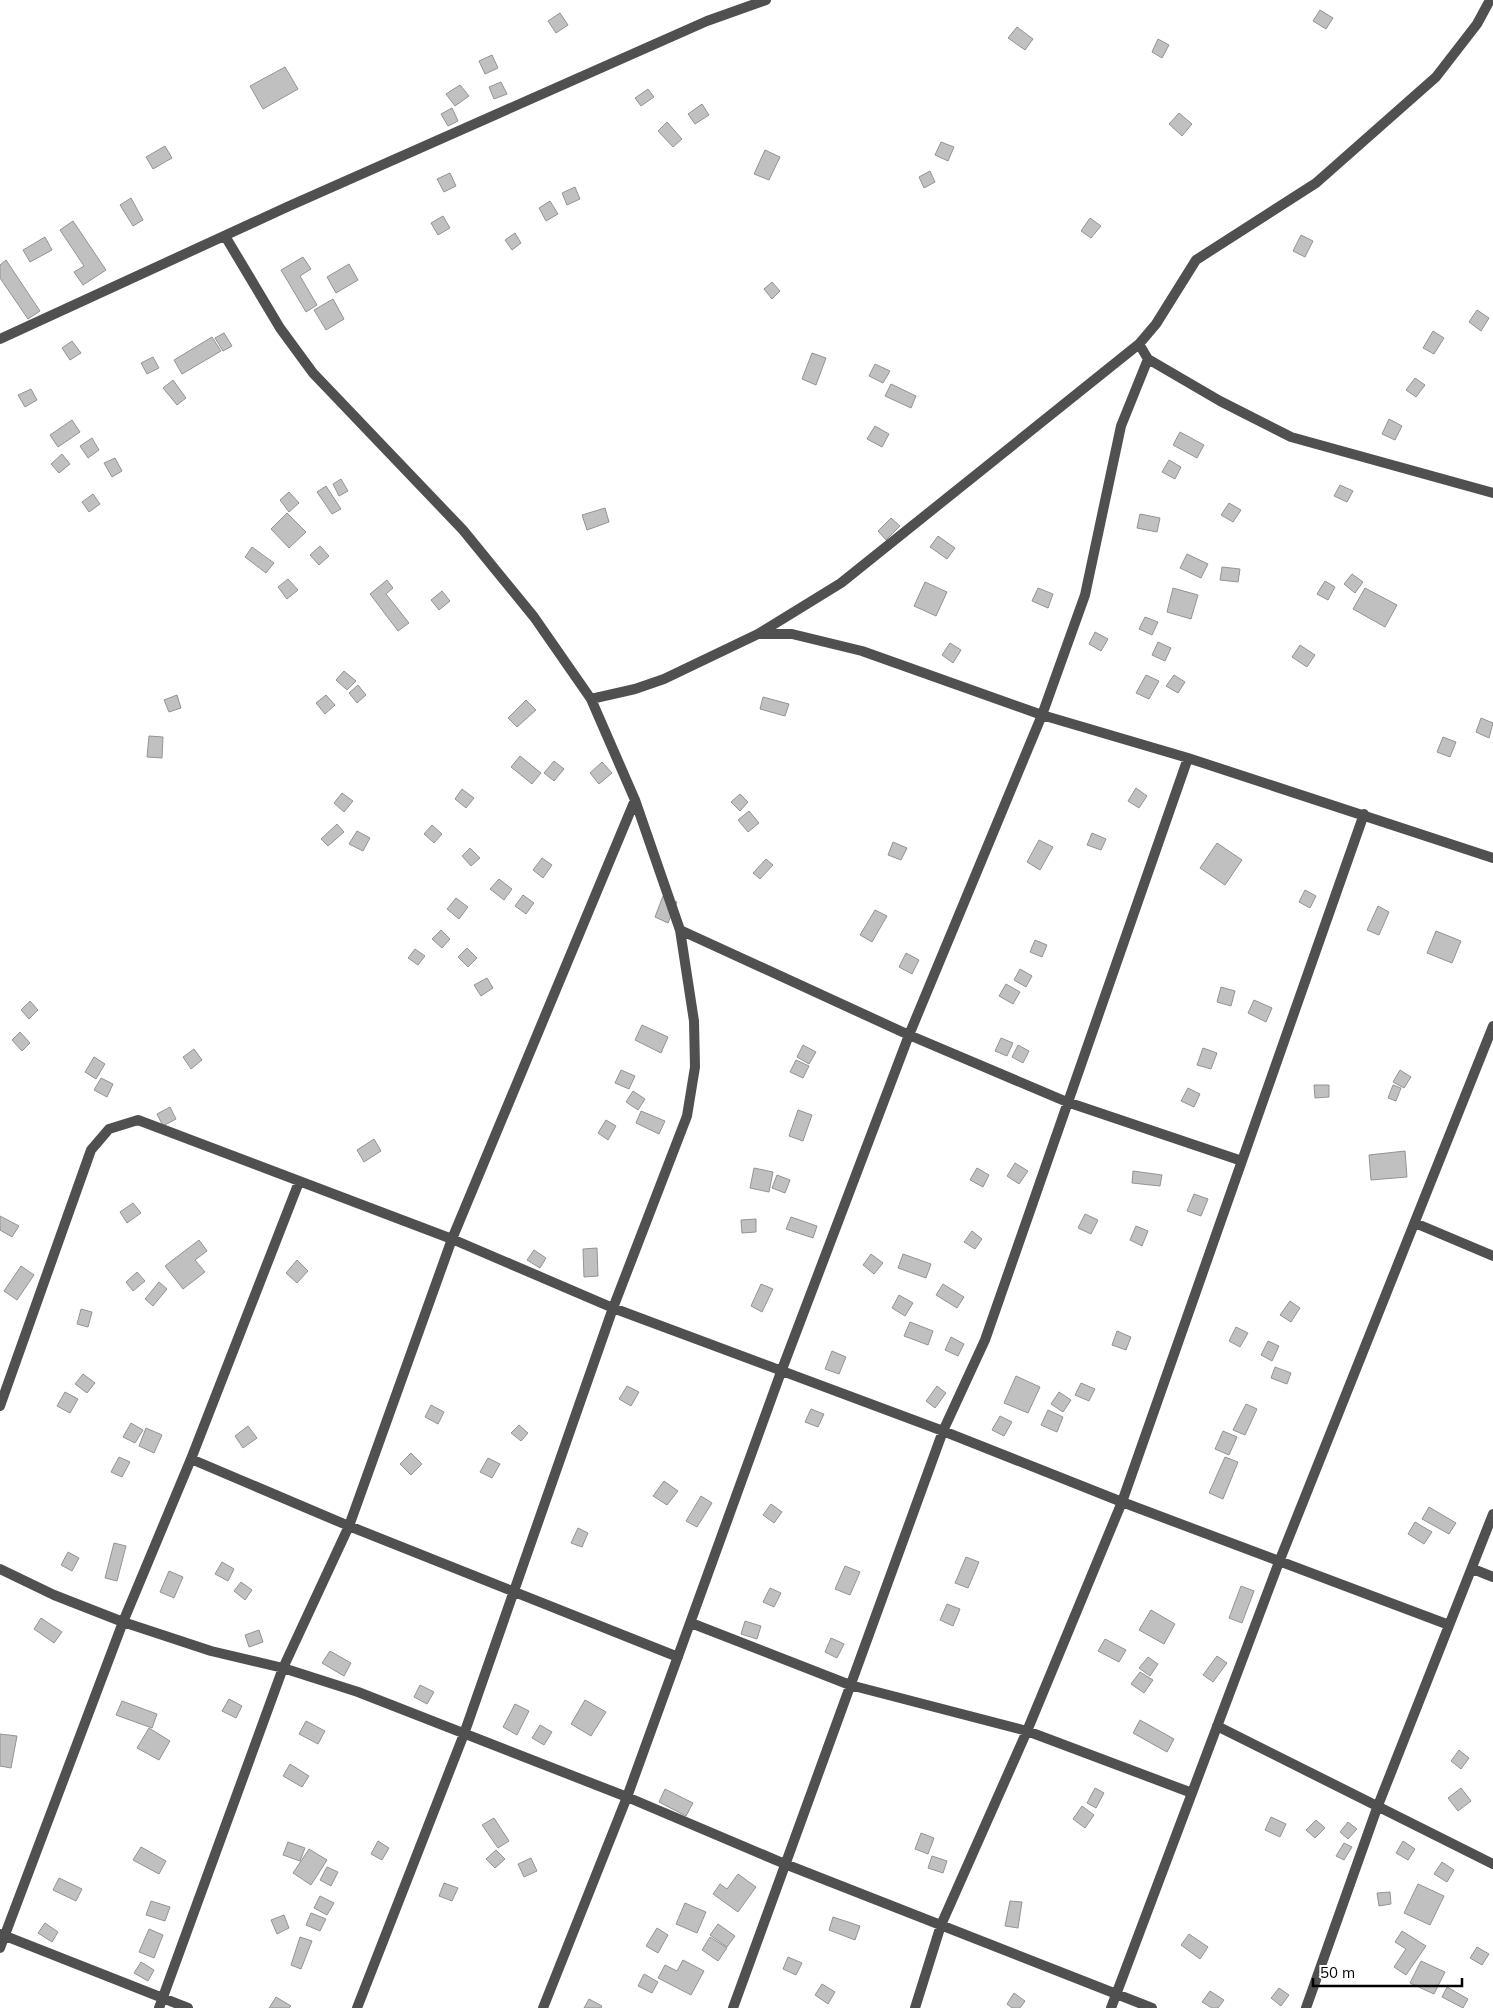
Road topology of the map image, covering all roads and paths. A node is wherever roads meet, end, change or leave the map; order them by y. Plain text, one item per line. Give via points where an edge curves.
1 (766, 0) edge
2 (1490, 0) edge
3 (225, 236) junction
4 (0, 339) edge
5 (1139, 344) junction
6 (1148, 359) junction
7 (1493, 493) edge
8 (758, 634) junction
9 (591, 699) junction
10 (1042, 715) junction
11 (1188, 758) junction
12 (634, 800) junction
13 (1364, 814) junction
14 (1493, 858) edge
15 (680, 930) junction
16 (1493, 1026) edge
17 (909, 1034) junction
18 (1068, 1102) junction
19 (1242, 1161) junction
20 (299, 1182) junction
21 (1414, 1223) junction
22 (452, 1239) junction
23 (1493, 1256) edge
24 (613, 1308) junction
25 (781, 1372) junction
26 (0, 1406) edge
27 (943, 1431) junction
28 (191, 1459) junction
29 (1122, 1502) junction
30 (1493, 1514) edge
31 (349, 1526) junction
32 (1280, 1562) junction
33 (0, 1569) edge
34 (1473, 1569) junction
35 (1493, 1577) edge
36 (514, 1591) junction
37 (123, 1622) junction
38 (690, 1623) junction
39 (1449, 1625) junction
40 (678, 1657) junction
41 (283, 1668) junction
42 (850, 1685) junction
43 (1218, 1726) junction
44 (1027, 1731) junction
45 (464, 1734) junction
46 (1192, 1793) junction
47 (627, 1797) junction
48 (1377, 1808) junction
49 (785, 1864) junction
50 (1493, 1864) edge
51 (941, 1925) junction
52 (2, 1935) edge
53 (0, 1948) edge
54 (1116, 1992) junction
55 (163, 1998) junction
56 (159, 2008) edge
57 (188, 2008) edge
58 (357, 2008) edge
59 (543, 2008) edge
60 (733, 2008) edge
61 (915, 2008) edge
62 (1111, 2008) edge
63 (1152, 2008) edge
64 (1306, 2008) edge

1 - 3 street via 707,21
2 - 5 street via 1477,24 1436,77 1316,183 1196,260 1156,324
3 - 4 street
3 - 9 street via 280,328 313,373 462,530 534,617
5 - 6 street
5 - 8 street via 840,583
6 - 7 street via 1291,437
6 - 10 street via 1120,426 1085,595
8 - 9 street via 664,679
8 - 10 street via 792,634 862,651
9 - 12 street
10 - 11 street
10 - 17 street
11 - 13 street
11 - 18 street
12 - 15 street
12 - 22 street
13 - 14 street
13 - 19 street
15 - 17 street
15 - 24 street via 694,1021 695,1067 688,1108
16 - 21 street
17 - 18 street
17 - 25 street
18 - 19 street
18 - 27 street via 985,1340
19 - 29 street
20 - 22 street
20 - 26 street via 138,1120 108,1129 90,1150
20 - 28 street
21 - 23 street
21 - 32 street
22 - 24 street
22 - 31 street
24 - 25 street
24 - 36 street
25 - 27 street
25 - 38 street
27 - 29 street
27 - 42 street
28 - 31 street
28 - 37 street
29 - 32 street
29 - 44 street
30 - 34 street
31 - 36 street
31 - 41 street
32 - 39 street
32 - 43 street
33 - 37 street via 54,1595
34 - 35 street
34 - 39 street
36 - 40 street
36 - 45 street
37 - 41 street via 211,1651
37 - 52 street
38 - 40 street
38 - 42 street
39 - 48 street
40 - 47 street
41 - 45 street via 358,1692
41 - 55 street
42 - 44 street
42 - 49 street
43 - 46 street
43 - 48 street
44 - 46 street
44 - 51 street
45 - 47 street
45 - 58 street
46 - 54 street
47 - 49 street
47 - 59 street
48 - 50 street
48 - 64 street
49 - 51 street
49 - 60 street
51 - 54 street
51 - 61 street
52 - 53 street
52 - 55 street
54 - 62 street
54 - 63 street
55 - 56 street
55 - 57 street

